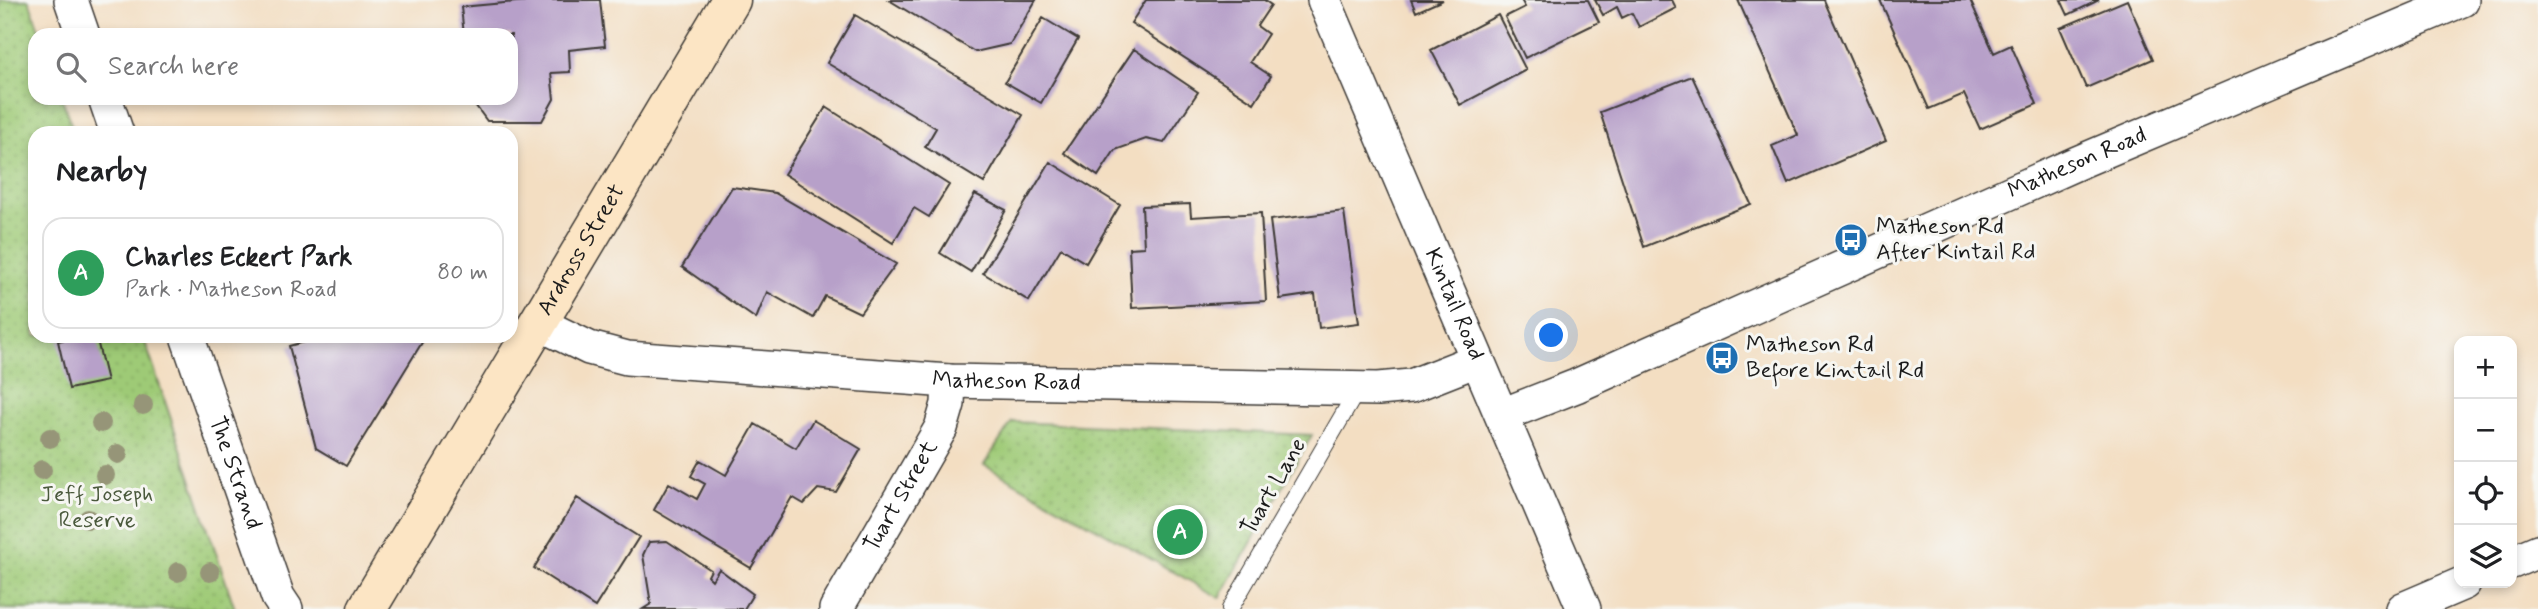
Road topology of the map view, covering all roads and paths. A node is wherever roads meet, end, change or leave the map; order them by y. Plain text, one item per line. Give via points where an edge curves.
1 (71, 0) edge
2 (731, 0) edge
3 (1324, 0) edge
4 (2462, 0) edge
5 (81, 28) edge
6 (107, 105) edge
7 (115, 126) edge
8 (540, 324) junction
9 (189, 343) edge
10 (1478, 360) junction
11 (949, 381) junction
12 (1358, 389) junction
13 (1502, 415) junction
14 (2538, 551) edge
15 (2517, 560) edge
16 (2454, 587) edge
17 (286, 609) edge
18 (367, 609) edge
19 (836, 609) edge
20 (1230, 609) edge
21 (1584, 609) edge
22 (2403, 609) edge

1 - 5 street
2 - 8 street, Ardross Street
3 - 10 street, Kintail Road
4 - 13 street, Matheson Road
6 - 7 street
8 - 11 street, Matheson Road via 589,348 627,358
8 - 18 street, Ardross Street
9 - 17 street, The Strand via 245,507
10 - 12 street, Matheson Road via 1410,386
10 - 13 street, Kintail Road
11 - 12 street, Matheson Road
11 - 19 street, Tuart Street via 941,428
12 - 20 lane, Tuart Lane
13 - 21 street, Kintail Road
14 - 15 street
16 - 22 street

